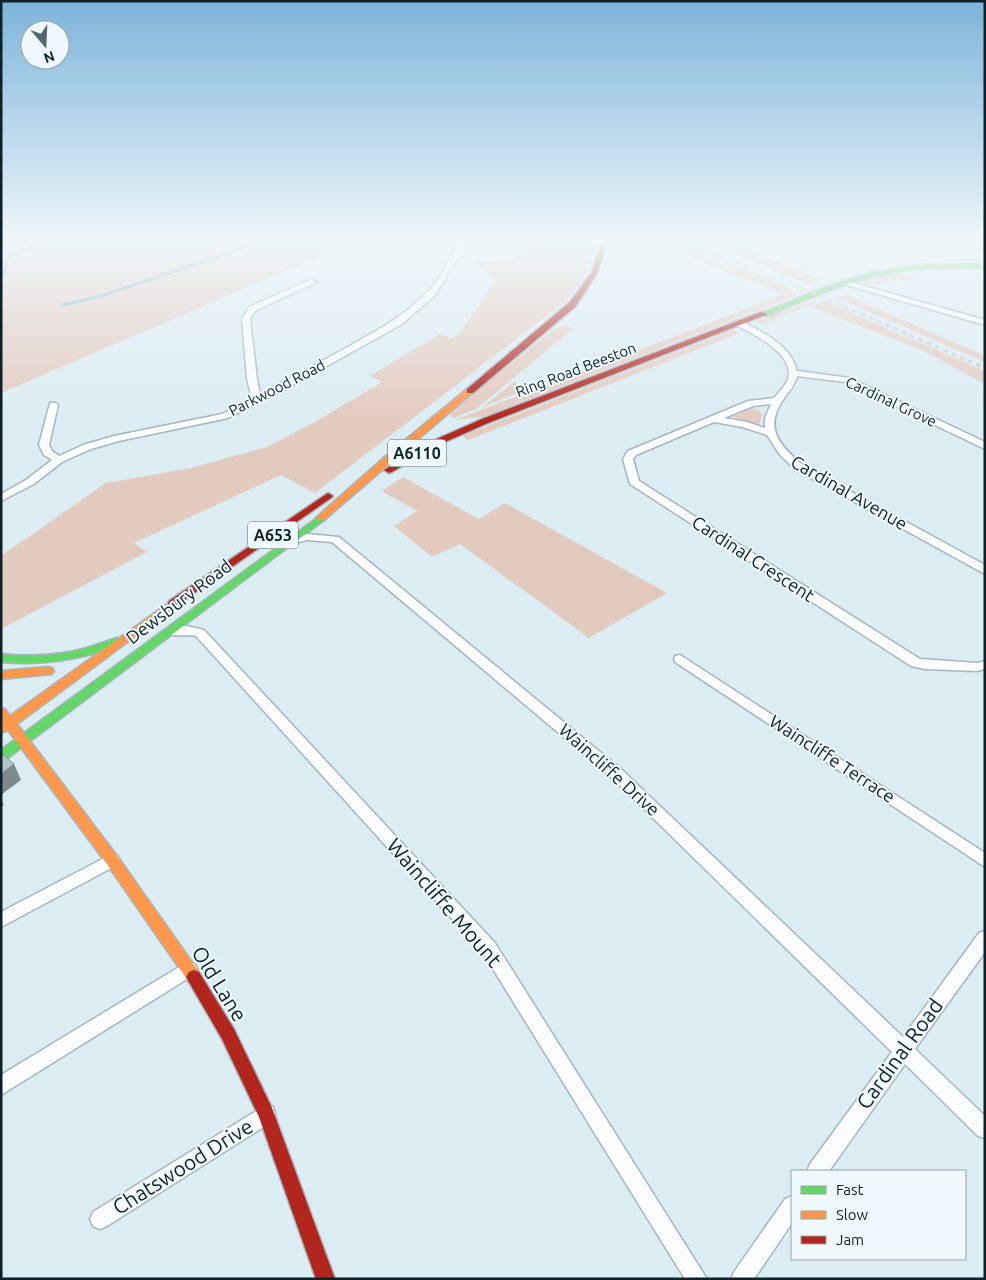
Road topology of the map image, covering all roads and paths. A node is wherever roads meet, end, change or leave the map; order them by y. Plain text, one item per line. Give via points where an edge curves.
1 (268, 302) edge
2 (422, 302) edge
3 (575, 302) edge
4 (794, 302) edge
5 (913, 302) edge
6 (954, 314) junction
7 (945, 321) dead end
8 (738, 323) junction
9 (985, 323) edge
10 (535, 336) junction
11 (793, 373) junction
12 (257, 399) junction
13 (777, 401) junction
14 (53, 405) dead end
15 (714, 419) junction
16 (433, 421) junction
17 (486, 421) junction
18 (420, 426) junction
19 (769, 433) junction
20 (452, 436) junction
21 (985, 446) edge
22 (58, 460) junction
23 (1, 498) edge
24 (333, 509) junction
25 (288, 542) junction
26 (985, 570) edge
27 (170, 631) junction
28 (122, 640) junction
29 (134, 657) junction
30 (1, 658) edge
31 (680, 658) dead end
32 (985, 665) edge
33 (86, 666) junction
34 (1, 675) edge
35 (1, 712) edge
36 (6, 726) edge
37 (23, 740) junction
38 (1, 757) edge
39 (112, 860) junction
40 (985, 860) edge
41 (1, 920) edge
42 (985, 938) edge
43 (189, 969) junction
44 (903, 1050) junction
45 (1, 1086) edge
46 (266, 1114) junction
47 (985, 1129) edge
48 (818, 1170) edge
49 (791, 1207) edge
50 (100, 1219) dead end
51 (326, 1279) edge
52 (697, 1279) edge
53 (741, 1279) edge

1 - 12 street via 252,309 246,319
2 - 12 street, Parkwood Road via 399,322
3 - 10 main road, Dewsbury Road / A653
4 - 8 main road, Ring Road Beeston / A6110
5 - 6 street
6 - 7 street
6 - 9 street
8 - 11 street via 767,338 785,356
8 - 17 main road, Ring Road Beeston / A6110
10 - 16 main road, Dewsbury Road
10 - 18 main road, Dewsbury Road / A653 via 466,383
11 - 13 street via 791,383
11 - 21 street, Cardinal Grove via 847,380
12 - 22 street, Parkwood Road via 225,416 117,438
13 - 15 street, Cardinal Crescent via 751,403
13 - 19 street via 769,418
14 - 22 street via 44,445 48,453
15 - 19 street via 744,424
15 - 32 street, Cardinal Crescent via 632,453 628,459 634,482 916,663 925,666
16 - 17 main road, Ring Road Beeston / A6110 via 457,424
16 - 18 main road, Dewsbury Road
17 - 20 main road, Ring Road Beeston / A6110
18 - 20 main road, A6110
18 - 24 main road, Dewsbury Road
18 - 28 main road, Dewsbury Road / A653 via 325,498
19 - 26 street, Cardinal Avenue via 777,447 800,468
20 - 24 main road, Ring Road Beeston / A6110 via 400,463
22 - 23 street, Parkwood Road via 30,482
24 - 25 main road, Dewsbury Road / A653
25 - 27 main road, Dewsbury Road / A653
25 - 44 street, Waincliffe Drive via 307,537 336,539 617,774
27 - 29 main road, Dewsbury Road / A653
27 - 52 street, Waincliffe Mount via 200,633 489,948
28 - 30 main road via 79,654 28,661
28 - 33 main road, Dewsbury Road / A653
29 - 33 main road
29 - 37 main road, Dewsbury Road / A653
31 - 40 street, Waincliffe Terrace
33 - 34 main road
33 - 36 main road, Dewsbury Road / A653
35 - 36 main road, Old Lane
36 - 37 main road, Old Lane
37 - 38 main road, Dewsbury Road / A653
37 - 39 main road, Old Lane
39 - 41 street
39 - 43 main road, Old Lane
42 - 44 street, Cardinal Road
43 - 45 street
43 - 46 main road, Old Lane via 228,1034
44 - 47 street, Waincliffe Drive
44 - 48 street, Cardinal Road
46 - 50 street, Chatswood Drive
46 - 51 main road, Old Lane
49 - 53 street

